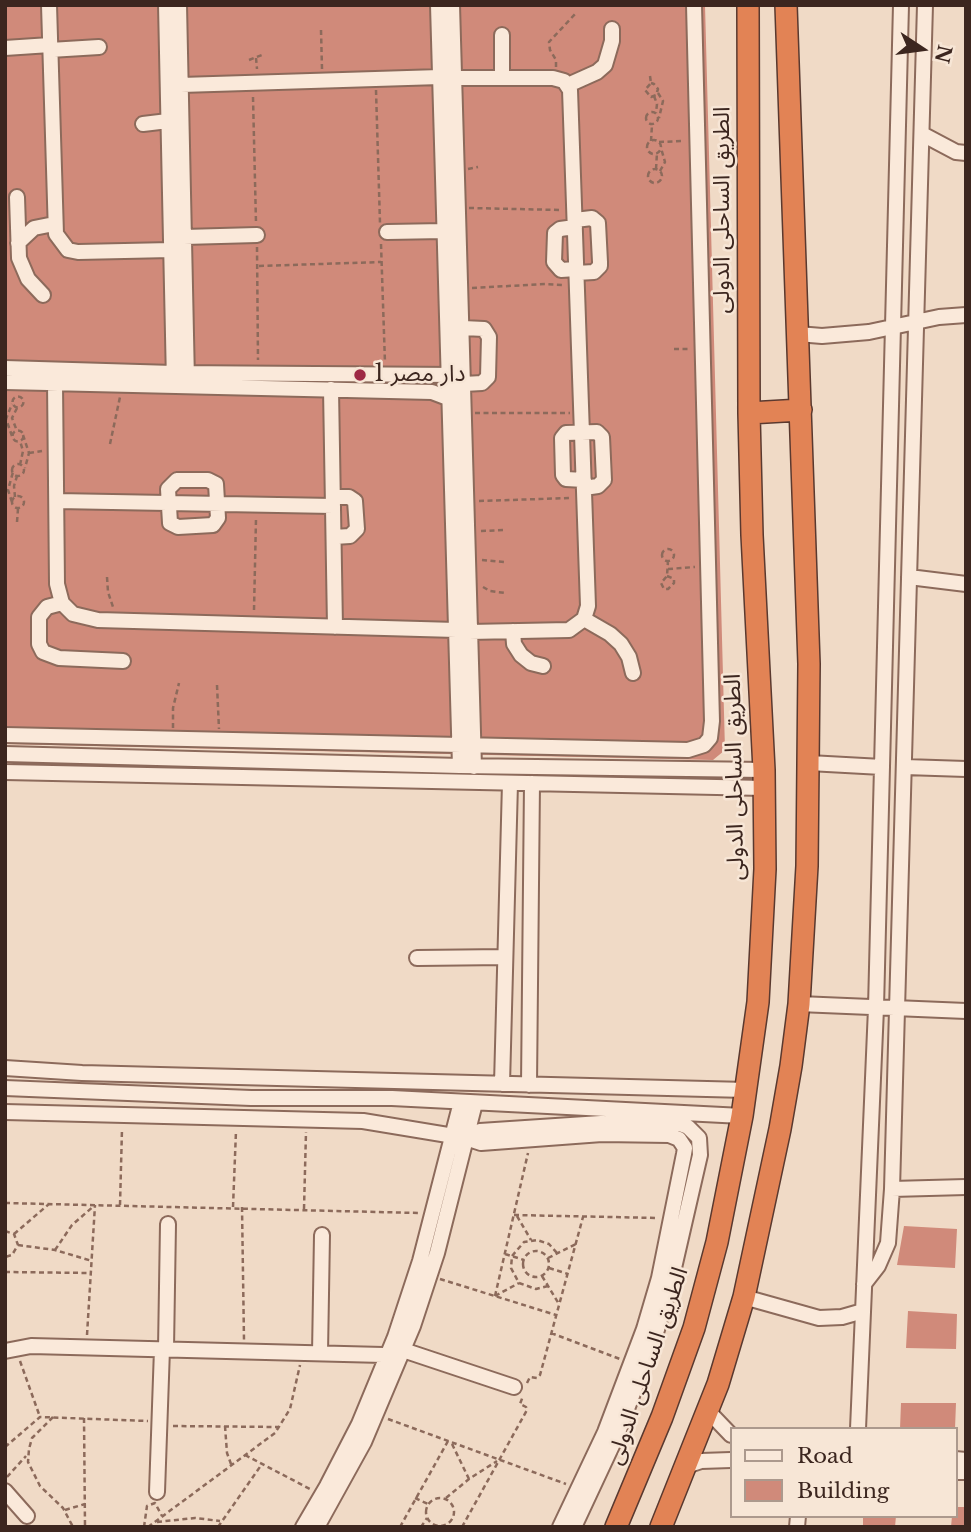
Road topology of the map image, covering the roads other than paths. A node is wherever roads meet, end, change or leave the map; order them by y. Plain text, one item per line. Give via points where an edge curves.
1 (49, 5) edge
2 (166, 5) edge
3 (179, 5) edge
4 (438, 5) edge
5 (452, 5) edge
6 (694, 5) edge
7 (748, 5) edge
8 (786, 5) edge
9 (901, 5) edge
10 (925, 5) edge
11 (612, 29) dead end
12 (502, 35) dead end
13 (50, 47) junction
14 (99, 47) dead end
15 (5, 48) edge
16 (447, 78) junction
17 (502, 78) junction
18 (181, 85) junction
19 (568, 85) junction
20 (168, 121) junction
21 (143, 124) dead end
22 (922, 134) junction
23 (966, 153) edge
24 (17, 197) dead end
25 (575, 219) junction
26 (54, 224) junction
27 (444, 231) junction
28 (387, 232) dead end
29 (257, 235) dead end
30 (184, 237) junction
31 (18, 243) junction
32 (171, 250) junction
33 (577, 276) junction
34 (43, 295) dead end
35 (966, 315) edge
36 (916, 322) junction
37 (892, 327) junction
38 (463, 328) junction
39 (798, 334) junction
40 (5, 368) edge
41 (448, 374) junction
42 (464, 379) junction
43 (180, 380) junction
44 (5, 382) edge
45 (55, 383) junction
46 (331, 389) junction
47 (449, 398) junction
48 (465, 407) junction
49 (801, 410) junction
50 (749, 413) junction
51 (582, 432) junction
52 (584, 489) junction
53 (57, 501) junction
54 (333, 501) junction
55 (167, 503) junction
56 (218, 504) junction
57 (334, 537) junction
58 (909, 577) junction
59 (966, 583) edge
60 (62, 603) junction
61 (584, 619) junction
62 (335, 627) junction
63 (463, 631) junction
64 (513, 631) junction
65 (123, 661) dead end
66 (543, 666) dead end
67 (632, 673) dead end
68 (5, 735) edge
69 (466, 745) junction
70 (5, 754) edge
71 (808, 763) junction
72 (882, 765) junction
73 (467, 766) junction
74 (905, 766) junction
75 (966, 769) edge
76 (5, 772) edge
77 (764, 779) junction
78 (510, 783) junction
79 (532, 783) junction
80 (505, 957) junction
81 (417, 958) dead end
82 (799, 1004) junction
83 (876, 1008) junction
84 (897, 1009) junction
85 (966, 1011) edge
86 (5, 1068) edge
87 (416, 1081) junction
88 (502, 1084) junction
89 (529, 1085) junction
90 (545, 1086) junction
91 (5, 1088) edge
92 (746, 1090) junction
93 (416, 1099) junction
94 (468, 1102) junction
95 (544, 1105) junction
96 (5, 1112) edge
97 (742, 1116) junction
98 (694, 1131) junction
99 (459, 1137) junction
100 (683, 1143) junction
101 (966, 1187) edge
102 (892, 1189) junction
103 (168, 1224) dead end
104 (322, 1235) dead end
105 (864, 1284) junction
106 (744, 1297) junction
107 (863, 1311) junction
108 (11, 1349) edge
109 (164, 1349) junction
110 (403, 1350) junction
111 (320, 1353) junction
112 (388, 1355) junction
113 (514, 1387) dead end
114 (708, 1411) junction
115 (858, 1427) edge
116 (730, 1434) edge
117 (730, 1460) edge
118 (686, 1466) junction
119 (5, 1492) edge
120 (157, 1492) dead end
121 (27, 1516) dead end
122 (303, 1527) edge
123 (317, 1527) edge
124 (560, 1527) edge
125 (574, 1527) edge
126 (616, 1527) edge
127 (661, 1527) edge

1 - 13 street
2 - 20 street
3 - 18 street
4 - 16 street
5 - 16 street
6 - 69 street via 710,738 688,750
7 - 50 highway, الطريق الساحلى الدولى
8 - 39 highway
9 - 37 street
10 - 22 street
11 - 19 street via 605,65
12 - 17 street
13 - 14 street
13 - 15 street
13 - 26 street
16 - 17 street
16 - 18 street
16 - 27 street
16 - 38 street via 459,208
17 - 19 street via 559,78
18 - 30 street
19 - 25 street
20 - 21 street
20 - 32 street
22 - 23 street
22 - 36 street
24 - 31 street
25 - 33 street
25 - 33 street via 555,233 554,262
25 - 33 street via 596,220 600,250 597,270
26 - 31 street via 34,228
26 - 32 street via 68,250
27 - 28 street
27 - 41 street
29 - 30 street
30 - 43 street
31 - 34 street via 23,269
32 - 43 street
33 - 51 street
35 - 36 street
36 - 37 street
36 - 58 street
37 - 39 street via 845,335
37 - 72 street
38 - 42 street
38 - 42 street via 484,329 489,337 488,377 482,383
39 - 49 highway
40 - 43 street
41 - 42 street
41 - 43 street
41 - 47 street
42 - 48 street
43 - 45 street via 126,385
43 - 46 street
44 - 45 street
45 - 53 street
46 - 47 street via 432,391
46 - 54 street
47 - 48 street
47 - 63 street
48 - 63 street via 468,578
49 - 50 highway
49 - 71 highway
50 - 77 highway, الطريق الساحلى الدولى
51 - 52 street
51 - 52 street via 564,435 563,475
51 - 52 street via 597,432 602,438 604,476 598,486
52 - 61 street via 588,606
53 - 55 street
53 - 60 street via 57,584
54 - 56 street
54 - 57 street
54 - 57 street via 349,497 355,502 357,529 350,536
55 - 56 street
55 - 56 street via 173,482 208,480 216,484
55 - 56 street via 170,523 178,527 213,525
57 - 62 street
58 - 59 street
58 - 74 street
60 - 62 street via 80,617 117,621
60 - 65 street via 47,607 39,617 43,652 59,659
61 - 64 street via 569,630
61 - 67 street via 621,644
62 - 63 street
63 - 64 street
63 - 69 street
64 - 66 street via 521,655
68 - 69 street
69 - 73 street
70 - 73 street
71 - 72 street
71 - 82 highway
72 - 74 street
72 - 83 street
73 - 77 street
74 - 75 street
74 - 84 street
76 - 78 street
77 - 79 street
77 - 92 highway, الطريق الساحلى الدولى via 758,1002
78 - 79 street
78 - 80 street
79 - 89 street
80 - 81 street
80 - 88 street
82 - 83 street
82 - 106 highway via 778,1141
83 - 84 street
83 - 105 street
84 - 85 street
84 - 102 street
86 - 87 street
87 - 88 street
87 - 93 street
88 - 89 street
89 - 90 street
90 - 92 street
90 - 95 street
91 - 93 street
92 - 97 highway, الطريق الساحلى الدولى
93 - 94 street
94 - 95 street
94 - 99 street
95 - 97 street
96 - 99 street via 363,1121
97 - 126 highway, الطريق الساحلى الدولى via 694,1328
98 - 99 street via 671,1123 601,1123 480,1131
98 - 100 street
98 - 125 street via 700,1155 656,1333 617,1435
99 - 100 street via 481,1143 602,1134 669,1135
99 - 110 street via 430,1276
99 - 112 street
100 - 124 street via 659,1278 633,1364
101 - 102 street
102 - 105 street via 888,1243
103 - 109 street
104 - 111 street
105 - 107 street
106 - 107 street via 819,1318
106 - 114 highway
107 - 115 street
108 - 109 street
109 - 111 street
109 - 120 street
110 - 112 street
110 - 113 street
110 - 123 street via 351,1469
111 - 112 street
112 - 122 street via 354,1435
114 - 116 street
114 - 118 highway
117 - 118 street
118 - 127 highway
119 - 121 street

